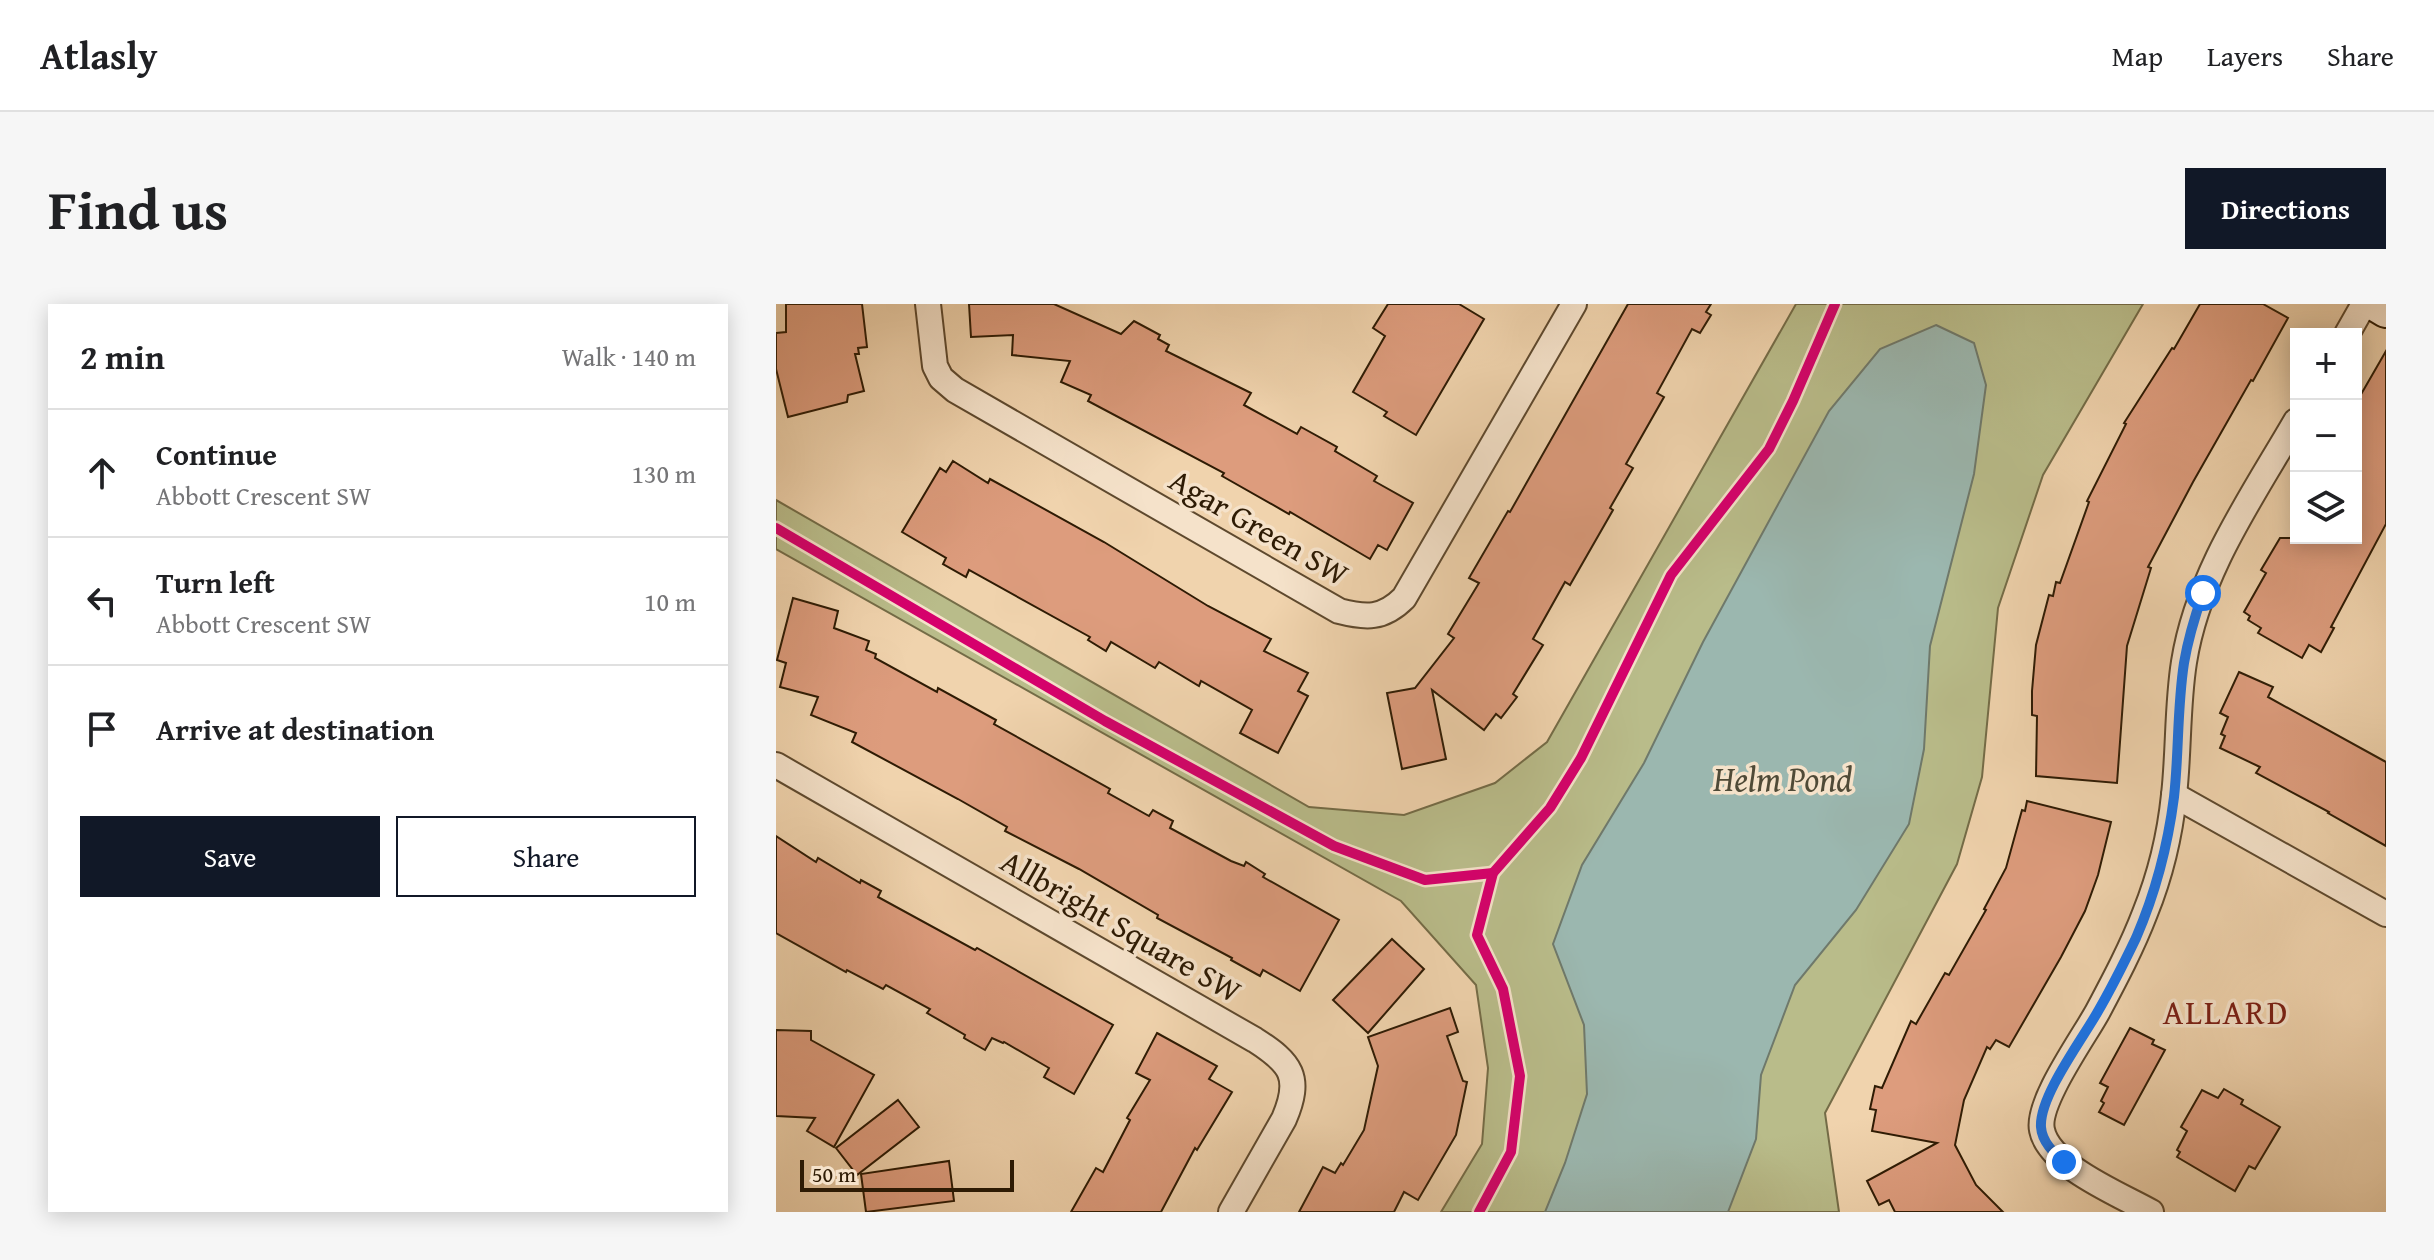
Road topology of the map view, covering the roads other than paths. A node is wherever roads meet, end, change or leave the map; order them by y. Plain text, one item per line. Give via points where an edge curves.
1 (928, 304) edge
2 (1574, 304) edge
3 (2364, 304) edge
4 (2376, 304) edge
5 (2386, 310) edge
6 (2350, 328) edge
7 (2290, 431) edge
8 (776, 765) edge
9 (2174, 795) junction
10 (2386, 914) edge
11 (1231, 1212) edge
12 (2151, 1212) edge

1 - 2 street, Agar Green SW via 935,366 955,390 1339,611 1357,615 1385,613 1404,598
3 - 6 street
4 - 5 street
7 - 9 street via 2227,540 2191,628
8 - 11 street, Allbright Square SW via 1283,1060 1292,1073 1291,1102
9 - 10 street
9 - 12 street via 2160,866 2137,935 2054,1086 2041,1124 2048,1144 2064,1162

